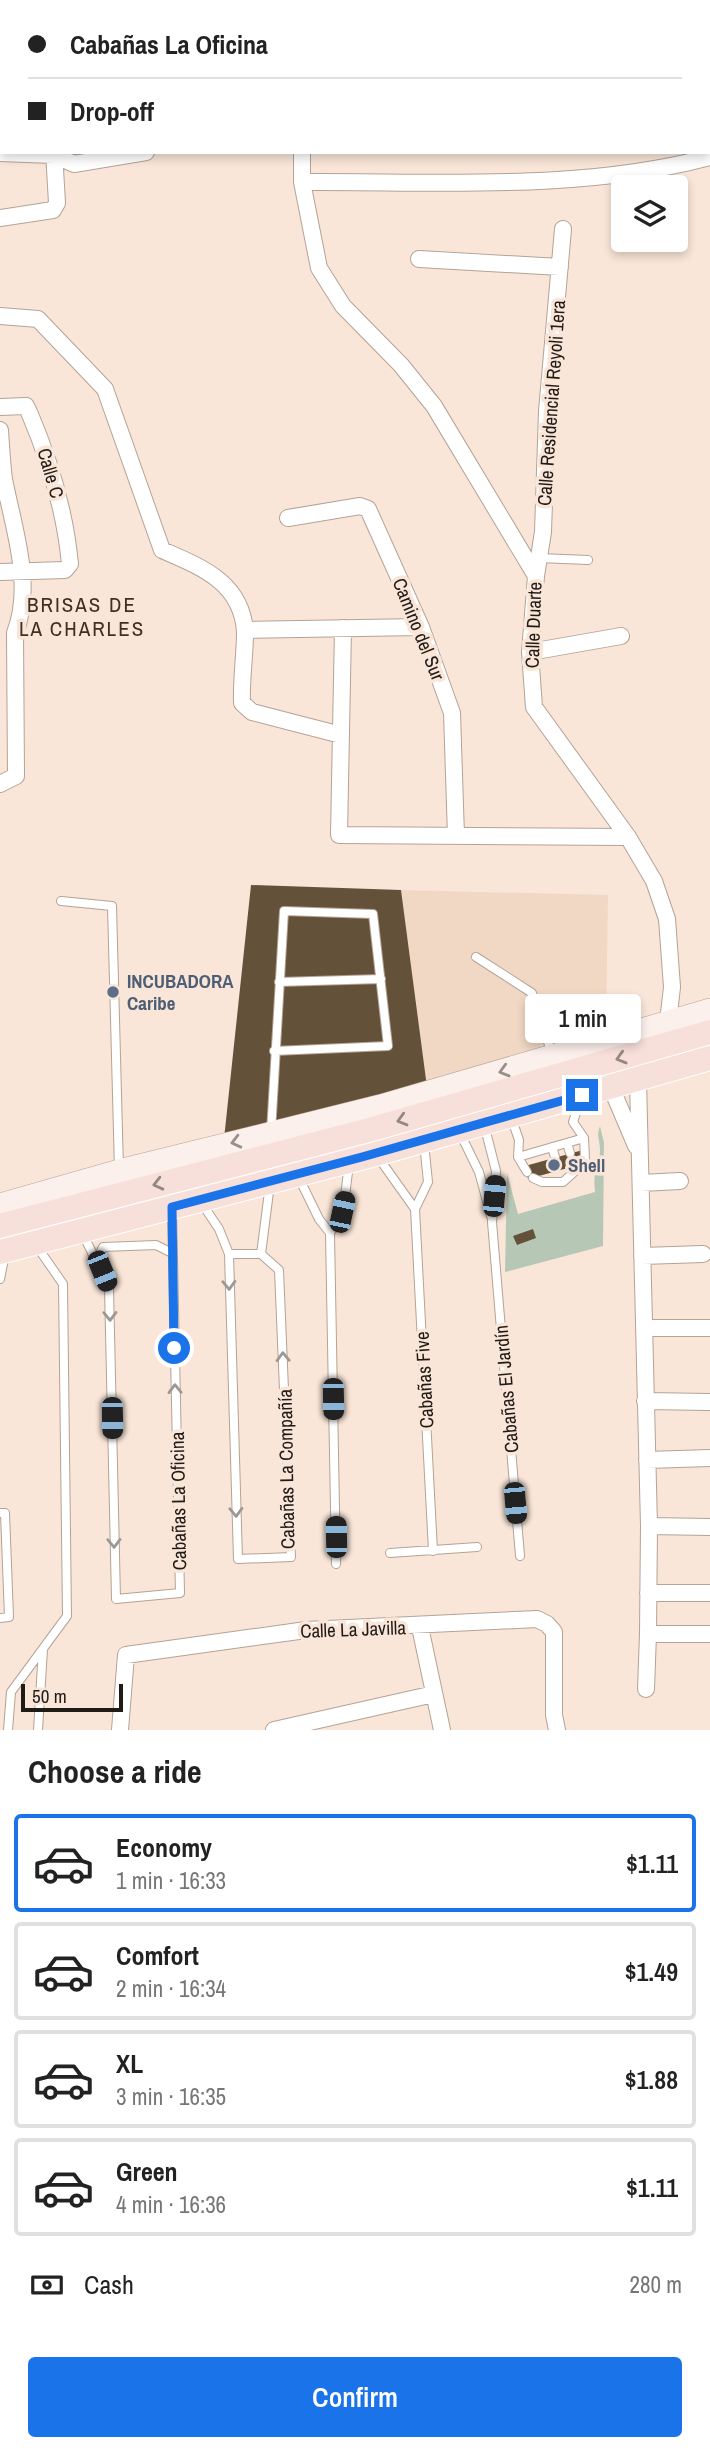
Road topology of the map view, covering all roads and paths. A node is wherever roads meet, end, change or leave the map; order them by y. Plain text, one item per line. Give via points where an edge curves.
1 (54, 154) edge
2 (134, 154) edge
3 (302, 154) edge
4 (710, 157) edge
5 (302, 182) junction
6 (0, 218) edge
7 (563, 229) dead end
8 (419, 259) dead end
9 (559, 267) junction
10 (0, 316) edge
11 (0, 407) edge
12 (0, 430) edge
13 (288, 518) dead end
14 (539, 558) junction
15 (588, 560) dead end
16 (21, 571) junction
17 (0, 572) edge
18 (536, 576) junction
19 (421, 627) junction
20 (343, 628) junction
21 (245, 630) junction
22 (8, 633) edge
23 (621, 636) dead end
24 (530, 652) junction
25 (341, 736) junction
26 (7, 781) edge
27 (456, 836) junction
28 (628, 837) junction
29 (61, 901) dead end
30 (476, 957) dead end
31 (381, 979) junction
32 (279, 982) junction
33 (710, 1010) edge
34 (668, 1020) junction
35 (710, 1032) edge
36 (666, 1045) junction
37 (275, 1051) junction
38 (553, 1057) junction
39 (710, 1058) edge
40 (638, 1080) junction
41 (611, 1087) junction
42 (582, 1095) junction
43 (510, 1115) junction
44 (483, 1122) junction
45 (458, 1130) junction
46 (584, 1138) junction
47 (423, 1140) junction
48 (567, 1143) junction
49 (271, 1145) junction
50 (552, 1147) junction
51 (538, 1152) junction
52 (570, 1153) dead end
53 (376, 1154) junction
54 (518, 1157) junction
55 (555, 1157) dead end
56 (640, 1157) junction
57 (349, 1161) junction
58 (540, 1161) dead end
59 (559, 1171) dead end
60 (298, 1175) junction
61 (270, 1181) junction
62 (680, 1181) dead end
63 (563, 1182) junction
64 (119, 1183) junction
65 (641, 1183) junction
66 (199, 1200) junction
67 (0, 1205) edge
68 (172, 1207) junction
69 (415, 1209) junction
70 (492, 1222) junction
71 (0, 1226) edge
72 (81, 1230) junction
73 (330, 1233) junction
74 (34, 1242) junction
75 (3, 1251) edge
76 (172, 1253) junction
77 (229, 1254) junction
78 (261, 1254) junction
79 (702, 1254) dead end
80 (642, 1256) junction
81 (98, 1259) junction
82 (0, 1279) edge
83 (644, 1328) junction
84 (710, 1328) edge
85 (645, 1401) junction
86 (710, 1402) edge
87 (710, 1458) edge
88 (647, 1460) junction
89 (0, 1513) edge
90 (649, 1525) junction
91 (710, 1527) edge
92 (477, 1547) dead end
93 (433, 1550) junction
94 (390, 1553) dead end
95 (520, 1556) dead end
96 (336, 1564) dead end
97 (710, 1593) edge
98 (648, 1594) junction
99 (0, 1618) edge
100 (421, 1627) junction
101 (648, 1634) junction
102 (710, 1634) edge
103 (43, 1649) junction
104 (646, 1689) dead end
105 (434, 1694) junction
106 (8, 1730) edge
107 (38, 1730) edge
108 (120, 1730) edge
109 (274, 1730) edge
110 (442, 1730) edge
111 (557, 1730) edge

1 - 2 street via 74,164
1 - 6 street via 57,203 53,210
3 - 5 street, Calle Duarte
4 - 5 street via 657,171 608,176
5 - 18 street, Calle Duarte via 319,268 343,306 434,406
7 - 9 street, Calle Residencial Reyoli 1era
8 - 9 street
9 - 14 street, Calle Residencial Reyoli 1era
10 - 21 street via 38,320 105,389 162,550 200,567 233,591
11 - 16 street, Calle C via 26,406 47,454 67,533 68,569
12 - 16 street
13 - 19 street, Camino del Sur via 365,506
14 - 15 lane
14 - 18 street, Calle Residencial Reyoli 1era
16 - 17 street
16 - 22 street via 20,619
18 - 24 street, Calle Duarte
19 - 20 street
19 - 27 street, Camino del Sur via 452,713
20 - 21 street
20 - 25 street
21 - 25 street via 242,703 251,712
22 - 26 street
23 - 24 street
24 - 28 street, Calle Duarte via 534,707
25 - 27 street via 339,835
27 - 28 street
28 - 34 street, Calle Duarte via 654,881 667,919 672,987
29 - 64 lane via 112,906
30 - 38 lane via 532,993
31 - 32 lane
31 - 32 lane via 373,914 284,911
31 - 37 lane via 388,1046
32 - 37 lane
33 - 34 street
34 - 36 street, Calle Duarte
34 - 38 street
35 - 36 main road
36 -> 49 main road
37 - 49 lane
38 -> 49 street
39 - 40 main road
40 - 41 main road
40 - 56 street
41 - 42 main road
41 - 56 street
42 - 43 main road
42 - 46 lane via 573,1122
43 - 44 main road
43 - 54 lane via 519,1140
44 - 45 main road
44 - 70 lane, Cabañas El Jardín via 496,1171
45 - 47 main road
45 - 70 lane, Cabañas El Jardín via 479,1172
46 - 48 lane
46 - 63 lane via 584,1162
47 - 53 main road
47 - 69 lane, Cabañas Five via 428,1182
48 - 50 lane
48 - 52 lane
49 -> 64 main road
50 - 51 lane
50 - 55 lane
51 - 54 lane
51 - 58 lane
53 - 57 main road
53 - 69 lane
54 - 63 lane via 530,1175
56 - 65 street
57 - 60 main road
57 - 73 lane via 342,1212
59 - 63 lane
60 - 61 main road
60 - 73 lane
61 - 66 main road
61 - 78 lane
62 - 65 street
64 - 67 street
64 - 71 main road
65 - 80 street
66 - 68 main road
66 - 77 lane, Cabañas La Compañía
68 - 72 main road
68 - 76 lane, Cabañas La Oficina
69 - 93 lane, Cabañas Five
70 - 95 lane, Cabañas El Jardín
72 - 74 main road
72 - 81 lane, Cabañas La Oficina
73 - 96 lane
74 - 75 main road
74 - 103 lane via 63,1284 67,1616
75 - 82 lane
76 - 81 lane via 156,1245 103,1247
81 -> 76 lane, Cabañas La Oficina via 109,1288 116,1599 180,1594
77 - 78 lane
77 -> 78 lane, Cabañas La Compañía via 238,1559 291,1557 279,1270
79 - 80 street
80 - 83 street
83 - 84 street
83 - 85 street
85 - 86 street
85 - 88 street
87 - 88 street
88 - 90 street
89 - 99 lane via 5,1513 9,1617
90 - 91 street
90 - 98 street
92 - 93 lane
93 - 94 lane
97 - 98 street
98 - 101 street
100 - 105 street
100 - 108 street, Calle La Javilla via 306,1630 126,1655
100 - 111 street, Calle La Javilla via 537,1619 547,1624 554,1632
101 - 102 street
101 - 104 street
103 - 106 lane via 11,1692
103 - 107 lane
105 - 109 street
105 - 110 street

